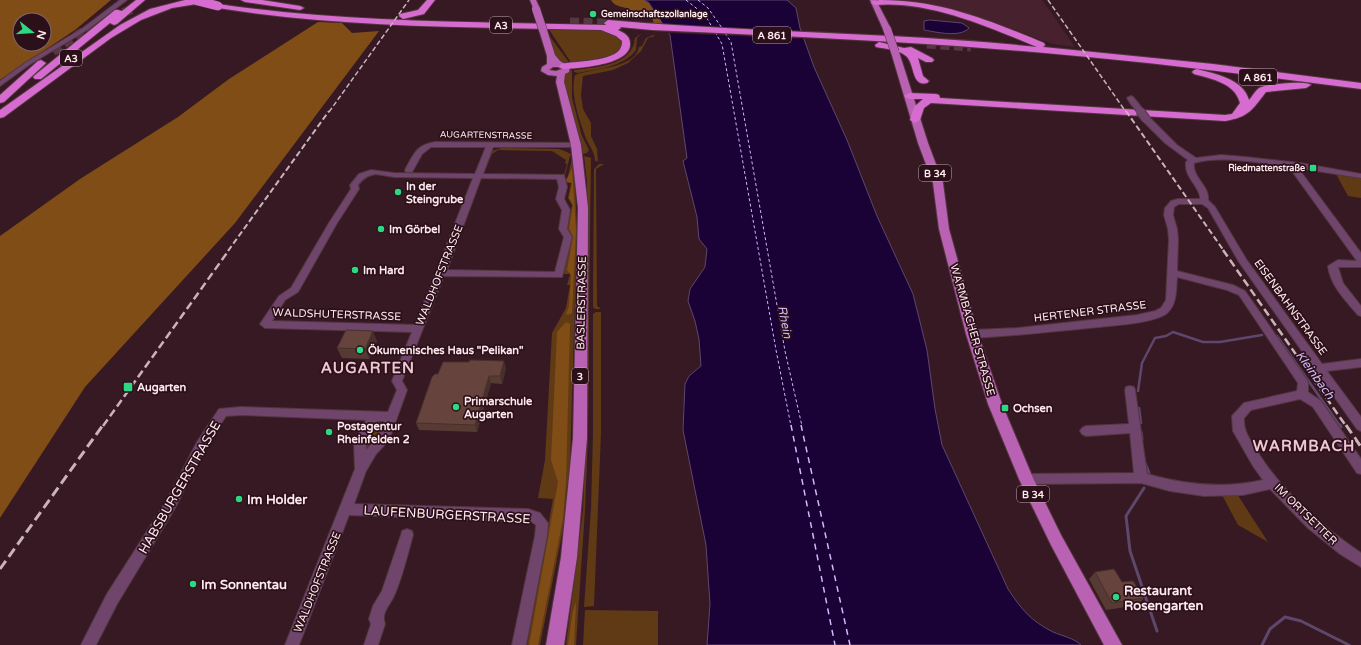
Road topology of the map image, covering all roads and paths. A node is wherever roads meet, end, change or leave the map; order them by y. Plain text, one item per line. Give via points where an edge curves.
1 (124, 0) edge
2 (172, 0) edge
3 (194, 0) edge
4 (245, 0) edge
5 (258, 0) edge
6 (432, 0) edge
7 (436, 0) edge
8 (533, 0) edge
9 (874, 2) edge
10 (136, 3) edge
11 (269, 3) junction
12 (894, 5) junction
13 (881, 14) junction
14 (622, 15) tunnel mouth
15 (376, 16) junction
16 (449, 19) junction
17 (390, 21) junction
18 (570, 22) tunnel mouth
19 (608, 23) tunnel mouth
20 (652, 27) junction
21 (546, 28) junction
22 (730, 32) junction
23 (813, 36) junction
24 (829, 38) junction
25 (850, 39) junction
26 (874, 40) junction
27 (942, 41) junction
28 (927, 44) tunnel mouth
29 (971, 47) tunnel mouth
30 (895, 48) junction
31 (53, 52) tunnel mouth
32 (1077, 56) junction
33 (551, 60) junction
34 (929, 60) tunnel mouth
35 (1173, 67) junction
36 (562, 71) junction
37 (924, 81) dead end
38 (0, 84) edge
39 (1361, 86) edge
40 (1343, 88) junction
41 (1361, 90) edge
42 (909, 96) junction
43 (0, 100) edge
44 (929, 100) junction
45 (1133, 101) dead end
46 (0, 107) edge
47 (0, 115) edge
48 (915, 120) junction
49 (490, 145) junction
50 (576, 145) junction
51 (1194, 160) junction
52 (1292, 165) junction
53 (409, 170) dead end
54 (478, 175) junction
55 (1361, 176) edge
56 (1204, 201) junction
57 (1361, 260) edge
58 (1361, 264) edge
59 (1172, 272) junction
60 (441, 273) junction
61 (1361, 313) edge
62 (418, 329) junction
63 (972, 334) junction
64 (1361, 363) edge
65 (1320, 368) junction
66 (1130, 390) dead end
67 (1302, 394) junction
68 (391, 416) junction
69 (373, 417) junction
70 (1361, 426) edge
71 (1135, 428) junction
72 (1086, 431) dead end
73 (362, 469) junction
74 (1361, 470) edge
75 (1141, 478) junction
76 (1026, 479) junction
77 (1273, 483) junction
78 (346, 509) junction
79 (407, 535) dead end
80 (1361, 561) edge
81 (88, 645) edge
82 (292, 645) edge
83 (371, 645) edge
84 (519, 645) edge
85 (555, 645) edge
86 (1113, 645) edge

1 - 38 street via 90,26 27,64
2 - 10 highway, A3
3 - 17 highway, A3, bridge via 276,14
4 - 11 highway, A3
5 - 11 highway, A3
6 - 15 highway via 425,10 417,14
7 - 16 highway via 430,9 432,14
8 - 21 main road, bridge
9 - 12 highway
9 - 13 main road, WARMBACHER STRASSE / B 34
9 - 32 highway via 905,3 946,10 975,18 1037,44
10 - 46 highway, A3
10 - 47 highway, A3
11 - 15 highway, A3
12 - 13 highway via 886,8
12 - 27 highway via 920,6 964,16 980,23 984,28 983,34 967,40
13 - 30 main road, WARMBACHER STRASSE / B 34, bridge
14 - 20 highway
15 - 16 highway, A3
16 - 18 highway, A3
17 - 21 highway, A3
17 - 47 highway, A3 via 221,1 192,1 167,6 124,24
19 - 20 highway, A3
20 - 21 highway, A3
20 - 22 highway, A3
20 - 22 highway, A3
20 - 36 highway via 635,35 631,50 620,58
21 - 33 main road
21 - 36 highway via 607,30 621,35 626,42 622,52 609,59
22 - 23 highway, A 861
23 - 24 highway, A 861
23 - 27 highway, A 861
24 - 25 highway, A 861
24 - 37 highway via 873,44 905,52 915,60 919,77
25 - 26 highway, A 861
25 - 34 highway via 901,48
26 - 28 highway, A 861
26 - 30 highway
27 - 32 highway, A 861
29 - 32 highway, A 861
30 - 42 main road, WARMBACHER STRASSE / B 34
31 - 43 highway, A3
32 - 35 highway, A 861
32 - 39 highway, A 861 via 1234,69
33 - 36 main road
33 - 36 main road via 545,70 551,74
35 - 40 highway, A 861
35 - 42 highway via 1228,82 1241,93 1245,104 1235,113 1207,116
36 - 50 main road, BASLERSTRASSE / 3
40 - 41 highway, A 861
40 - 44 highway via 1294,85 1263,90 1245,111 1237,116 1225,118
42 - 44 highway
42 - 48 main road, WARMBACHER STRASSE / B 34
44 - 48 highway via 919,107
45 - 51 street, bridge via 1164,138
48 - 63 main road, WARMBACHER STRASSE / B 34 via 938,183 944,229
49 - 50 street, AUGARTENSTRASSE
49 - 53 street, AUGARTENSTRASSE via 426,145
49 - 54 street, WALDHOFSTRASSE
50 - 85 main road, BASLERSTRASSE / 3 via 583,208 580,438 569,557
51 - 52 street via 1236,158
51 - 56 street via 1189,166 1204,194
52 - 55 street
52 - 57 street
54 - 60 street, WALDHOFSTRASSE
54 - 60 street via 562,177 560,199 566,210 563,229 568,237 559,275
54 - 62 street, WALDSHUTERSTRASSE via 394,175 382,172 363,174 354,184 355,189 295,290 282,298 265,324
56 - 59 street, HERTENER STRASSE via 1178,202 1169,208 1173,232
56 - 65 street, EISENBAHNSTRASSE via 1211,207 1242,260
58 - 61 street via 1338,263 1333,266 1332,272
59 - 63 street, HERTENER STRASSE via 1171,300 1158,314 1137,319 1018,332
59 - 67 street via 1223,285 1242,293 1303,383
60 - 62 street, WALDHOFSTRASSE
62 - 68 street, WALDHOFSTRASSE via 397,381 402,390
63 - 76 main road, WARMBACHER STRASSE / B 34 via 995,404
64 - 65 street
65 - 70 street, EISENBAHNSTRASSE
66 - 71 street
67 - 74 street via 1317,404
67 - 77 street, IM ORTSETTER via 1248,406 1238,416 1238,429 1251,453
68 - 69 street, HABSBURGERSTRASSE
68 - 73 street, WALDHOFSTRASSE via 383,440
69 - 73 street via 360,444
69 - 81 street, HABSBURGERSTRASSE via 284,412 223,412 201,445 172,504 112,599
71 - 72 street
71 - 75 street
73 - 78 street, WALDHOFSTRASSE
75 - 76 street
75 - 77 street via 1170,486 1204,490 1243,490
76 - 86 main road, WARMBACHER STRASSE / B 34
77 - 80 street, IM ORTSETTER via 1300,512 1338,546
78 - 82 street, WALDHOFSTRASSE
78 - 84 street, LAUFENBURGERSTRASSE via 536,517 542,523 541,536
79 - 83 street via 388,594 380,606 376,619 378,624

